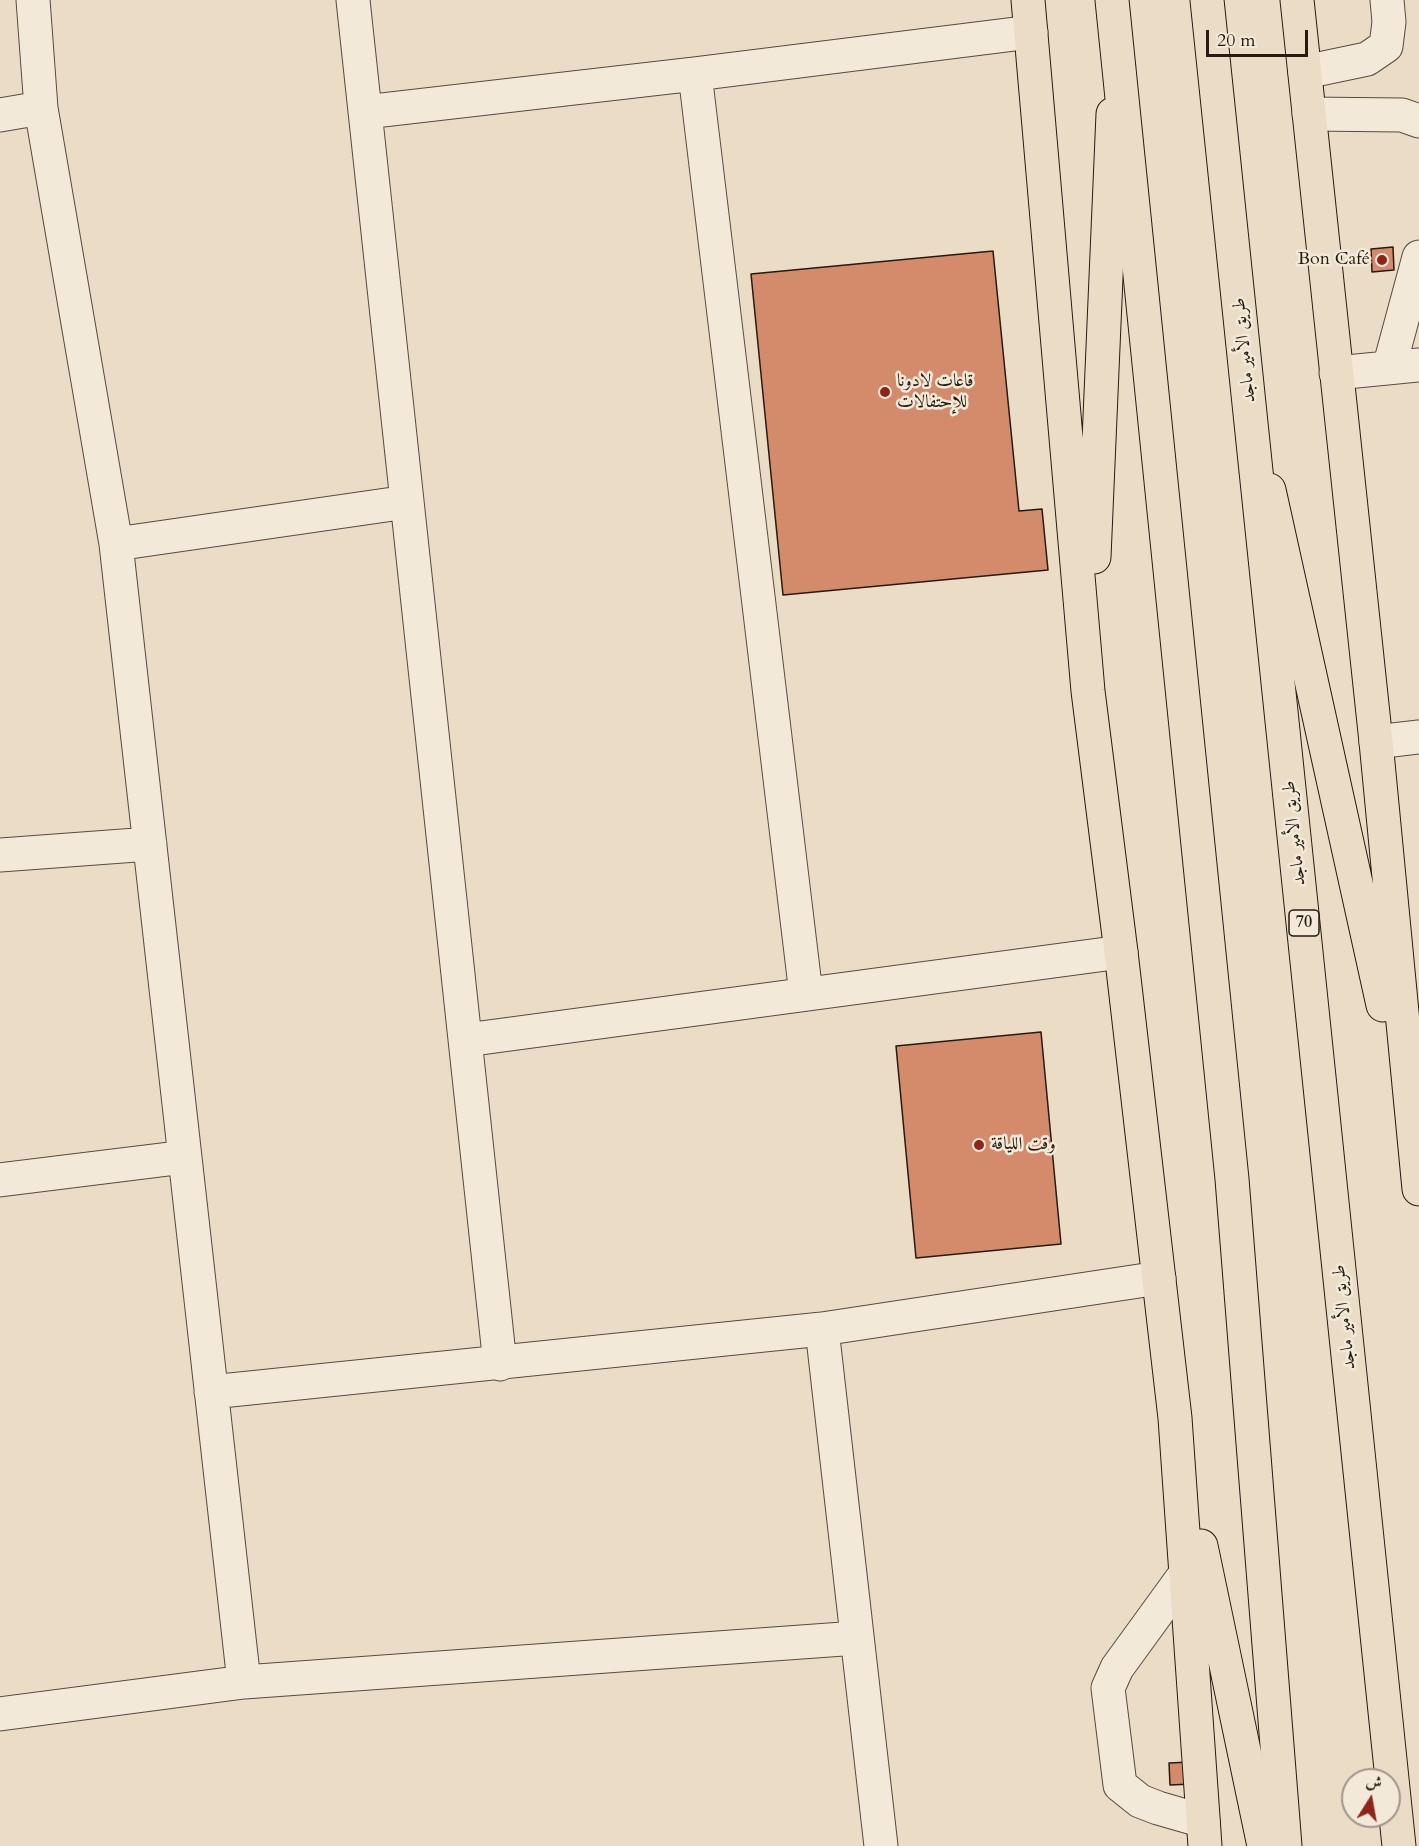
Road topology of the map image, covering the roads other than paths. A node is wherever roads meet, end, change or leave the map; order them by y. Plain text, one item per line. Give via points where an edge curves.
1 (33, 0) edge
2 (353, 0) edge
3 (1028, 0) edge
4 (1112, 0) edge
5 (1207, 0) edge
6 (1297, 0) edge
7 (1387, 0) edge
8 (1031, 32) junction
9 (1116, 50) junction
10 (1305, 72) junction
11 (695, 74) junction
12 (41, 108) junction
13 (365, 111) junction
14 (1309, 114) junction
15 (0, 115) edge
16 (1419, 121) edge
17 (1419, 257) edge
18 (1404, 367) edge
19 (1336, 373) junction
20 (1251, 405) junction
21 (407, 502) junction
22 (116, 544) junction
23 (1088, 691) junction
24 (1419, 737) edge
25 (1376, 741) junction
26 (150, 844) junction
27 (0, 855) edge
28 (1121, 952) junction
29 (806, 994) junction
30 (466, 1040) junction
31 (1414, 1148) junction
32 (185, 1157) junction
33 (0, 1180) edge
34 (1419, 1189) edge
35 (1159, 1278) junction
36 (822, 1329) junction
37 (500, 1364) junction
38 (211, 1392) junction
39 (1175, 1418) junction
40 (1186, 1573) junction
41 (857, 1638) junction
42 (244, 1682) junction
43 (0, 1714) edge
44 (1204, 1834) edge
45 (881, 1846) edge
46 (1264, 1846) edge
47 (1286, 1846) edge
48 (1399, 1846) edge

1 - 12 street
2 - 13 street
3 - 8 main road
4 - 9 main road
5 - 20 main road, طريق الأمير ماجد / 70
6 - 10 main road
7 - 10 street via 1386,46 1367,59
8 - 11 street
8 - 23 main road
9 - 23 main road
9 - 47 main road via 1232,1179
10 - 14 main road
11 - 13 street
11 - 29 street
12 - 15 street
12 - 22 street
13 - 21 street
14 - 16 street via 1402,115
14 - 19 main road
17 - 18 street
18 - 19 street
19 - 25 main road
20 - 31 main road
20 - 48 main road, طريق الأمير ماجد / 70
21 - 22 street
21 - 30 street
22 - 26 street
23 - 28 main road
24 - 25 street
25 - 31 main road
26 - 27 street
26 - 32 street
28 - 29 street
28 - 35 main road
29 - 30 street
30 - 37 street
31 - 34 main road
32 - 33 street
32 - 38 street
35 - 36 street
35 - 39 main road
36 - 37 street
36 - 41 street
37 - 38 street
38 - 42 street
39 - 40 main road
39 - 46 main road
40 - 44 main road
40 - 44 street via 1117,1668 1108,1688 1120,1785 1140,1801
41 - 42 street
41 - 45 street
42 - 43 street

